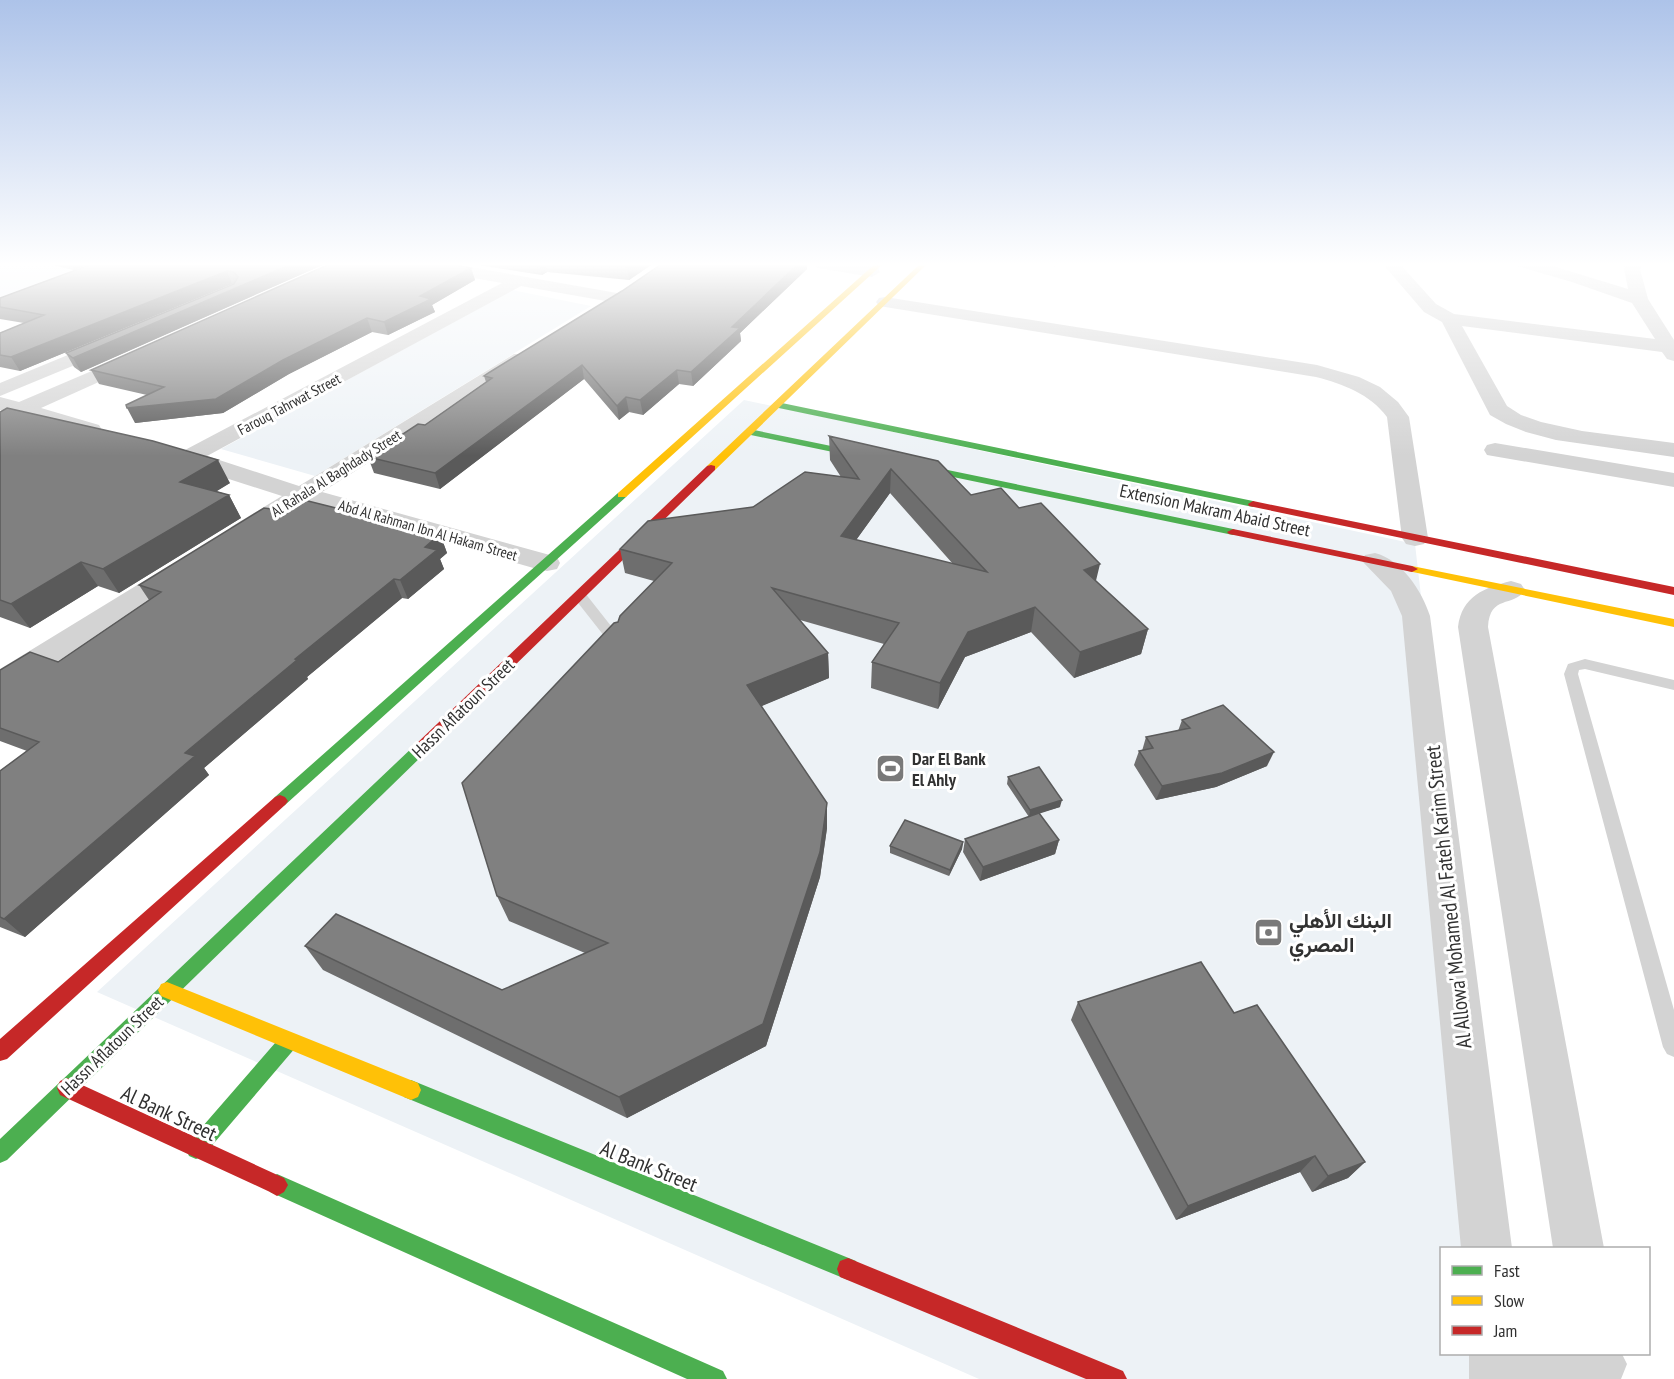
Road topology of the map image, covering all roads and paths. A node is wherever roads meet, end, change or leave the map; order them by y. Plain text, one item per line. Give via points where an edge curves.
1 (427, 327) edge
2 (814, 327) edge
3 (858, 327) edge
4 (1044, 327) edge
5 (1453, 327) edge
6 (1507, 327) edge
7 (1657, 327) edge
8 (121, 339) edge
9 (535, 349) edge
10 (151, 351) edge
11 (1672, 351) edge
12 (0, 390) edge
13 (777, 405) junction
14 (7, 410) edge
15 (814, 414) junction
16 (749, 432) junction
17 (109, 435) edge
18 (791, 441) junction
19 (1495, 450) dead end
20 (1674, 450) edge
21 (176, 455) joint
22 (1674, 480) edge
23 (301, 494) junction
24 (663, 530) edge
25 (644, 534) junction
26 (1415, 538) junction
27 (221, 545) edge
28 (201, 557) edge
29 (1374, 561) junction
30 (546, 563) junction
31 (1511, 590) junction
32 (1674, 591) edge
33 (580, 596) junction
34 (1674, 623) edge
35 (617, 643) edge
36 (0, 683) edge
37 (1674, 685) edge
38 (167, 990) junction
39 (289, 1041) junction
40 (1674, 1047) edge
41 (0, 1052) edge
42 (67, 1088) junction
43 (196, 1149) junction
44 (0, 1153) edge
45 (1487, 1247) edge
46 (1579, 1247) edge
47 (1497, 1355) edge
48 (1533, 1355) edge
49 (1599, 1365) edge
50 (715, 1379) edge
51 (1115, 1379) edge
52 (1497, 1379) edge

1 - 21 street, Farouq Tahrwat Street
2 - 30 street
3 - 13 street, Hassn Aflatoun Street
4 - 26 street via 1317,371 1371,390 1389,403 1398,417
5 - 20 street via 1498,410 1508,418 1548,431
6 - 11 street
7 - 11 street
8 - 12 street
9 - 23 street, Al Rahala Al Baghdady Street
10 - 14 street
13 - 15 street, Extension Makram Abaid Street
13 - 16 street, Hassn Aflatoun Street
14 - 17 street
15 - 18 street via 793,430
15 - 26 street, Extension Makram Abaid Street
16 - 18 street, Extension Makram Abaid Street
16 - 25 street, Hassn Aflatoun Street
18 - 29 street, Extension Makram Abaid Street
19 - 22 street
21 - 23 street, Abd Al Rahman Ibn Al Hakam Street
23 - 27 street, Al Rahala Al Baghdady Street
23 - 30 street, Abd Al Rahman Ibn Al Hakam Street
24 - 25 lane
25 - 33 street, Hassn Aflatoun Street
26 - 32 street, Extension Makram Abaid Street
28 - 36 street
29 - 31 street, Extension Makram Abaid Street
29 - 45 street, Al Allowa' Mohamed Al Fateh Karim Street via 1399,583 1416,616
30 - 41 street
31 - 34 street, Extension Makram Abaid Street
31 - 46 street via 1484,599 1476,607 1473,627
33 - 35 lane
33 - 38 street, Hassn Aflatoun Street
37 - 40 lane via 1585,664 1573,667 1571,674
38 - 39 street, Al Bank Street
38 - 42 street, Hassn Aflatoun Street
39 - 43 street
39 - 51 street, Al Bank Street
42 - 43 street, Al Bank Street
42 - 44 street, Hassn Aflatoun Street
43 - 50 street, Al Bank Street
47 - 52 street
48 - 49 street via 1562,1368

